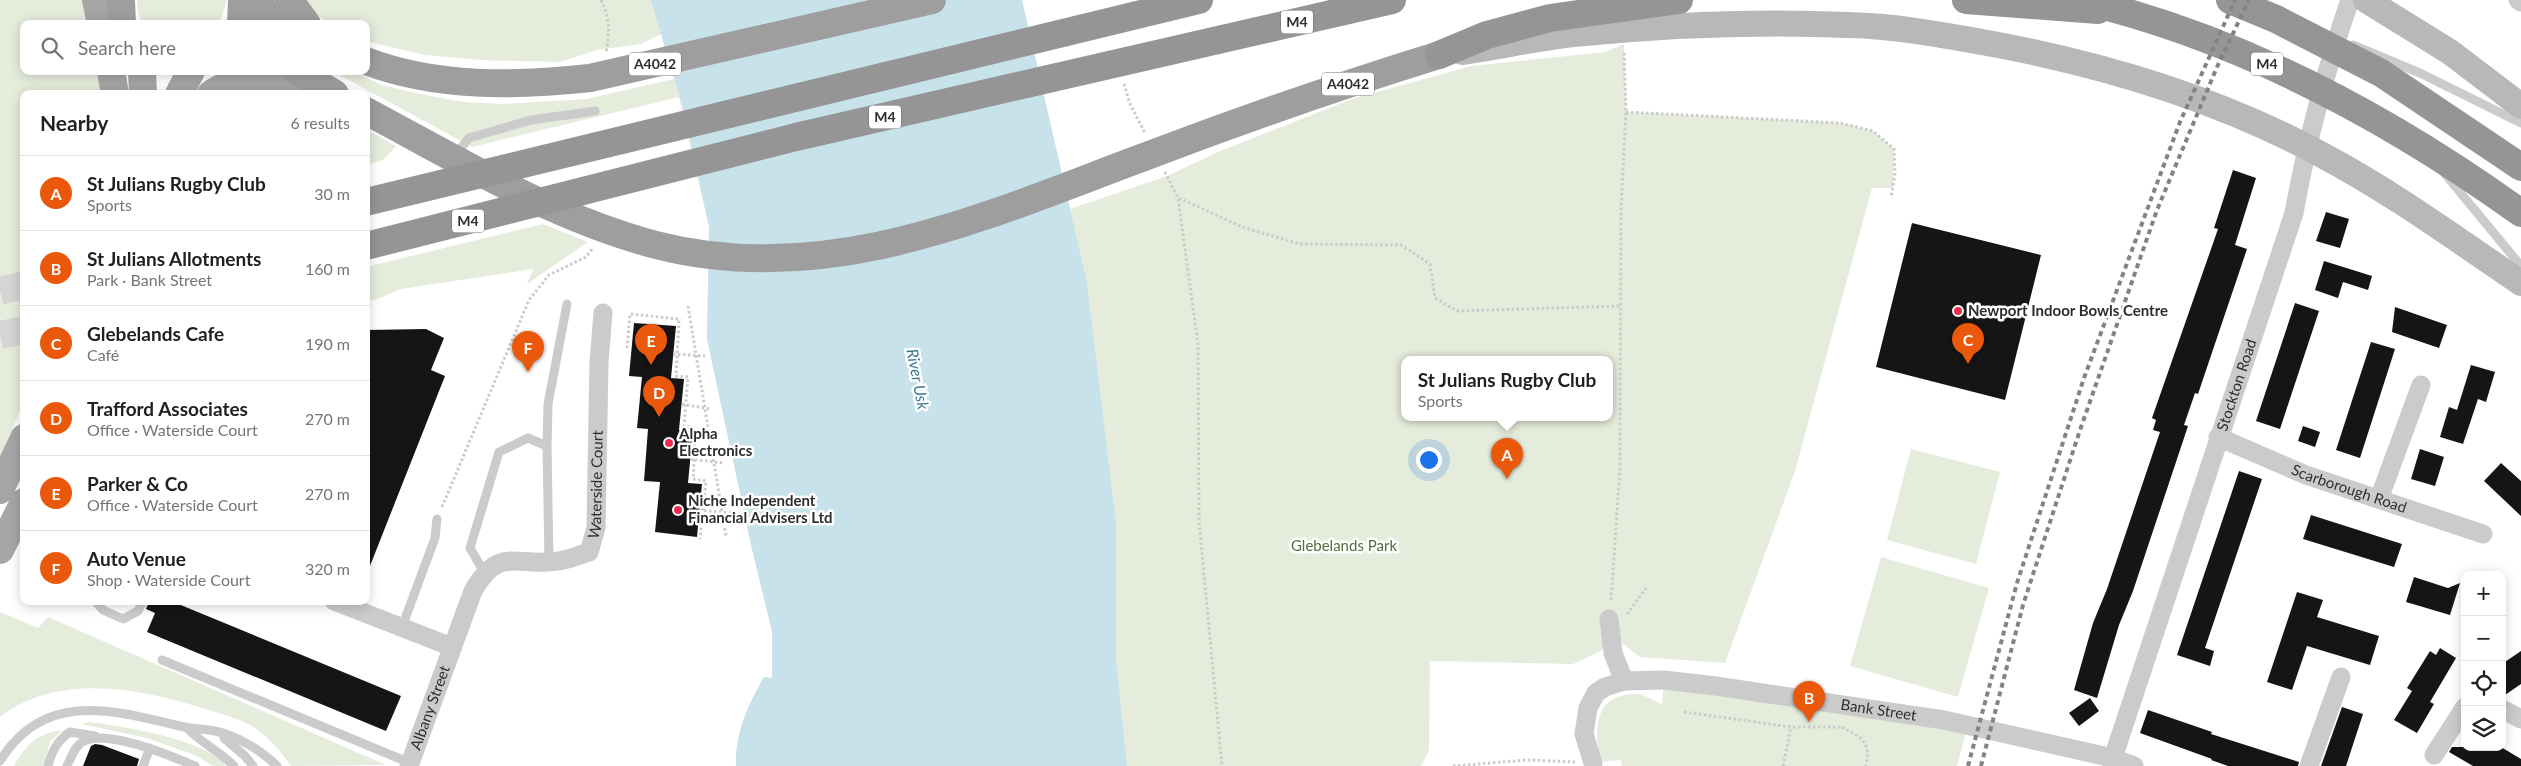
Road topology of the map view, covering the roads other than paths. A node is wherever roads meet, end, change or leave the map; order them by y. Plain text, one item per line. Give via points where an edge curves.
1 (96, 0) edge
2 (121, 0) edge
3 (242, 0) edge
4 (250, 0) edge
5 (289, 0) edge
6 (932, 0) edge
7 (1197, 0) edge
8 (1392, 0) edge
9 (1679, 0) edge
10 (1966, 0) edge
11 (2080, 0) edge
12 (2230, 0) edge
13 (2350, 0) edge
14 (2366, 0) edge
15 (2518, 0) edge
16 (2521, 2) edge
17 (2136, 15) junction
18 (2276, 19) junction
19 (99, 20) edge
20 (122, 20) edge
21 (241, 20) edge
22 (278, 20) edge
23 (304, 20) edge
24 (1438, 55) junction
25 (370, 62) edge
26 (112, 75) edge
27 (142, 75) edge
28 (189, 75) edge
29 (303, 75) edge
30 (115, 90) edge
31 (143, 90) edge
32 (181, 90) edge
33 (216, 90) edge
34 (319, 90) edge
35 (328, 90) edge
36 (2521, 106) edge
37 (595, 111) dead end
38 (370, 113) edge
39 (2521, 122) edge
40 (2419, 145) junction
41 (2521, 166) edge
42 (435, 185) junction
43 (370, 201) edge
44 (2521, 213) edge
45 (370, 245) edge
46 (2521, 266) edge
47 (2521, 283) edge
48 (567, 304) dead end
49 (604, 313) dead end
50 (2421, 385) dead end
51 (2218, 437) junction
52 (546, 446) junction
53 (20, 447) edge
54 (0, 490) edge
55 (2379, 499) junction
56 (20, 510) edge
57 (437, 519) road end
58 (2484, 534) dead end
59 (0, 550) edge
60 (549, 561) junction
61 (484, 572) junction
62 (99, 605) edge
63 (141, 605) edge
64 (353, 605) edge
65 (1610, 626) road end
66 (402, 627) junction
67 (452, 647) junction
68 (162, 660) dead end
69 (2341, 677) dead end
70 (1624, 681) junction
71 (2506, 711) edge
72 (2461, 713) edge
73 (2521, 719) edge
74 (186, 727) junction
75 (216, 731) junction
76 (99, 737) junction
77 (150, 748) junction
78 (2434, 755) dead end
79 (0, 761) edge
80 (2112, 762) edge
81 (410, 764) edge
82 (1593, 765) edge
83 (48, 766) edge
84 (67, 766) edge
85 (143, 766) edge
86 (195, 766) edge
87 (234, 766) edge
88 (253, 766) edge
89 (277, 766) edge
90 (2134, 766) edge
91 (2309, 766) edge

1 - 19 main road
2 - 20 highway
3 - 21 highway
4 - 22 highway
5 - 23 highway
6 - 25 highway, A4042 via 590,78 491,84 440,79
7 - 42 highway
8 - 45 highway, M4 via 796,137
9 - 24 highway via 1550,18 1487,35
10 - 17 highway, M4
11 - 17 highway, M4
12 - 18 highway
13 - 51 street, Stockton Road via 2334,45 2300,176 2294,213
14 - 36 main road via 2450,52
15 - 16 street
17 - 40 highway, M4 via 2274,67
18 - 39 lane via 2372,51
18 - 41 highway via 2381,73
24 - 38 highway, A4042 via 1258,114 995,212 898,243 843,254 776,259 677,248 620,235 574,218 496,181
24 - 47 main road via 1571,35 1756,24 1841,25 1941,34 2027,50 2180,92 2321,154 2393,196
26 - 30 main road
27 - 31 main road
28 - 32 main road
29 - 35 highway
33 - 34 main road via 248,80 281,80
37 - 42 lane via 531,120 469,138
40 - 44 highway, M4
40 - 46 lane
42 - 43 highway
48 - 52 lane via 548,404
49 - 60 street, Waterside Court via 596,528 589,552
50 - 55 street
51 - 55 street, Scarborough Road via 2306,475
51 - 80 street, Stockton Road
52 - 60 lane
52 - 61 lane via 528,438 499,452 470,548
53 - 54 main road
55 - 58 street, Scarborough Road
56 - 59 main road
57 - 66 lane via 435,538
60 - 61 street, Waterside Court via 504,560
61 - 67 street via 473,591
62 - 63 lane via 103,610 123,618 138,611
64 - 66 street
65 - 70 street via 1613,653
66 - 67 street
67 - 81 street, Albany Street
68 - 81 lane
69 - 91 street
70 - 80 street, Bank Street via 1664,680 1716,686 1944,720
70 - 82 street, Bank Street via 1596,693 1588,708 1584,734
71 - 73 street
72 - 78 street
74 - 75 lane
74 - 79 lane via 115,711 88,709 65,712 47,717 19,735
74 - 87 lane
75 - 88 lane
75 - 89 lane via 266,754
76 - 77 lane
76 - 83 lane via 70,732 60,740
76 - 84 lane via 83,741
77 - 85 lane
77 - 86 lane
80 - 90 street, Bank Street

